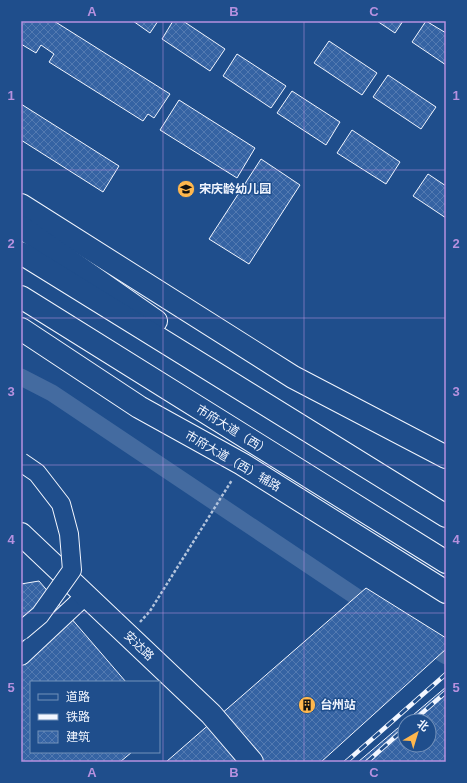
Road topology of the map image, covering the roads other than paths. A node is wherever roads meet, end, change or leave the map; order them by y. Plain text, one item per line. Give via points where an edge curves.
1 (21, 205) edge
2 (21, 227) edge
3 (21, 254) edge
4 (21, 297) edge
5 (21, 309) edge
6 (21, 329) edge
7 (143, 374) junction
8 (267, 404) junction
9 (446, 456) edge
10 (21, 462) edge
11 (446, 516) edge
12 (21, 534) edge
13 (446, 562) edge
14 (446, 592) edge
15 (86, 596) junction
16 (40, 615) junction
17 (21, 631) edge
18 (21, 635) edge
19 (21, 656) edge
20 (252, 762) edge

1 - 9 main road via 293,377
2 - 8 main road via 149,315
3 - 8 main road
4 - 7 main road, 市府大道（西）
5 - 7 main road
6 - 14 main road, 市府大道（西）辅路 via 139,407 242,464
7 - 13 main road, 市府大道（西）
8 - 11 main road
10 - 16 street, bridge via 36,473 61,504 69,534 72,570
12 - 15 main road, 安达路
15 - 19 street
15 - 20 main road, 安达路 via 210,714
16 - 17 street, bridge
16 - 18 street, bridge

